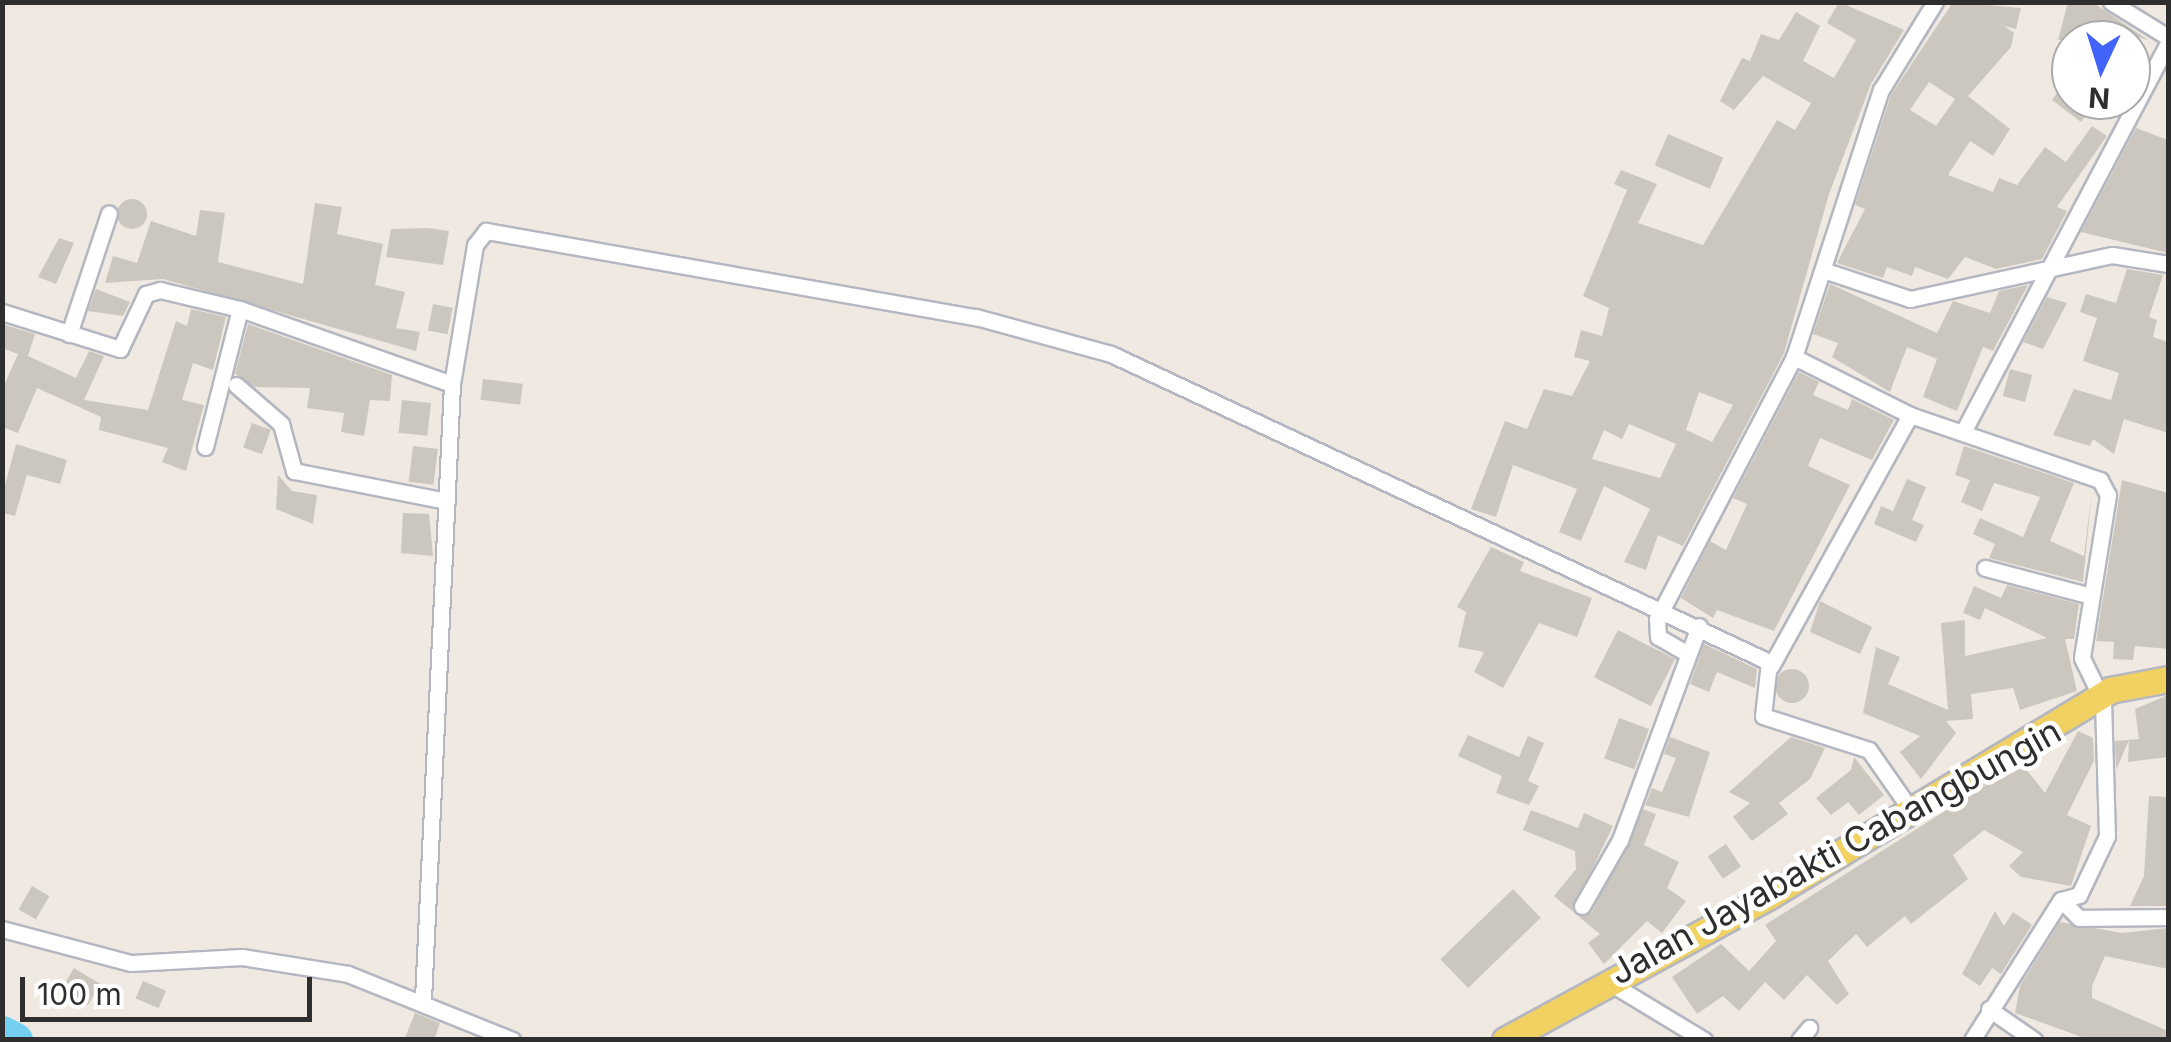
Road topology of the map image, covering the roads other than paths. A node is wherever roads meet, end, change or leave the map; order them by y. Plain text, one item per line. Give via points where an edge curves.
1 (1935, 2) edge
2 (2111, 2) edge
3 (2168, 41) edge
4 (108, 213) dead end
5 (2168, 264) edge
6 (1826, 271) junction
7 (2046, 272) junction
8 (240, 308) junction
9 (2, 312) edge
10 (69, 334) junction
11 (1794, 357) junction
12 (452, 384) junction
13 (236, 385) dead end
14 (1910, 415) junction
15 (1962, 432) junction
16 (205, 448) dead end
17 (446, 501) junction
18 (1985, 568) dead end
19 (2091, 596) junction
20 (1665, 609) junction
21 (1699, 626) junction
22 (1688, 654) junction
23 (1771, 666) junction
24 (2168, 680) edge
25 (2103, 700) junction
26 (1908, 806) junction
27 (2061, 900) junction
28 (1582, 906) dead end
29 (2168, 918) edge
30 (2, 929) edge
31 (1605, 980) junction
32 (423, 999) junction
33 (1989, 1009) junction
34 (512, 1040) edge
35 (1506, 1040) edge
36 (1704, 1040) edge
37 (1972, 1040) edge
38 (2034, 1040) edge

1 - 6 street via 1881,90
2 - 3 street
3 - 7 street
4 - 10 street
5 - 7 street via 2112,256
6 - 7 street via 1910,299
6 - 11 street
7 - 15 street
8 - 10 street via 153,290 120,349
8 - 12 street
8 - 16 street
9 - 10 street
11 - 14 street
11 - 20 street
12 - 17 street
12 - 20 street via 474,246 486,231 976,317 1111,354
13 - 17 street via 282,424 294,471
14 - 15 street
14 - 23 street
15 - 19 street via 2100,480 2108,495
17 - 32 street
18 - 19 street
19 - 25 street via 2082,658
20 - 21 street
20 - 22 street via 1655,633
21 - 22 street
21 - 23 street
22 - 28 street via 1620,840
23 - 26 street via 1763,716 1869,750
24 - 25 main road, Jalan Jayabakti Cabangbungin via 2134,682
25 - 26 main road, Jalan Jayabakti Cabangbungin
25 - 27 street via 2107,836 2079,894
26 - 31 main road, Jalan Jayabakti Cabangbungin via 1769,896
27 - 29 street via 2079,918
27 - 33 street
30 - 32 street via 131,963 288,962
31 - 35 main road, Jalan Jayabakti Cabangbungin
31 - 36 street
32 - 34 street
33 - 37 street
33 - 38 street

